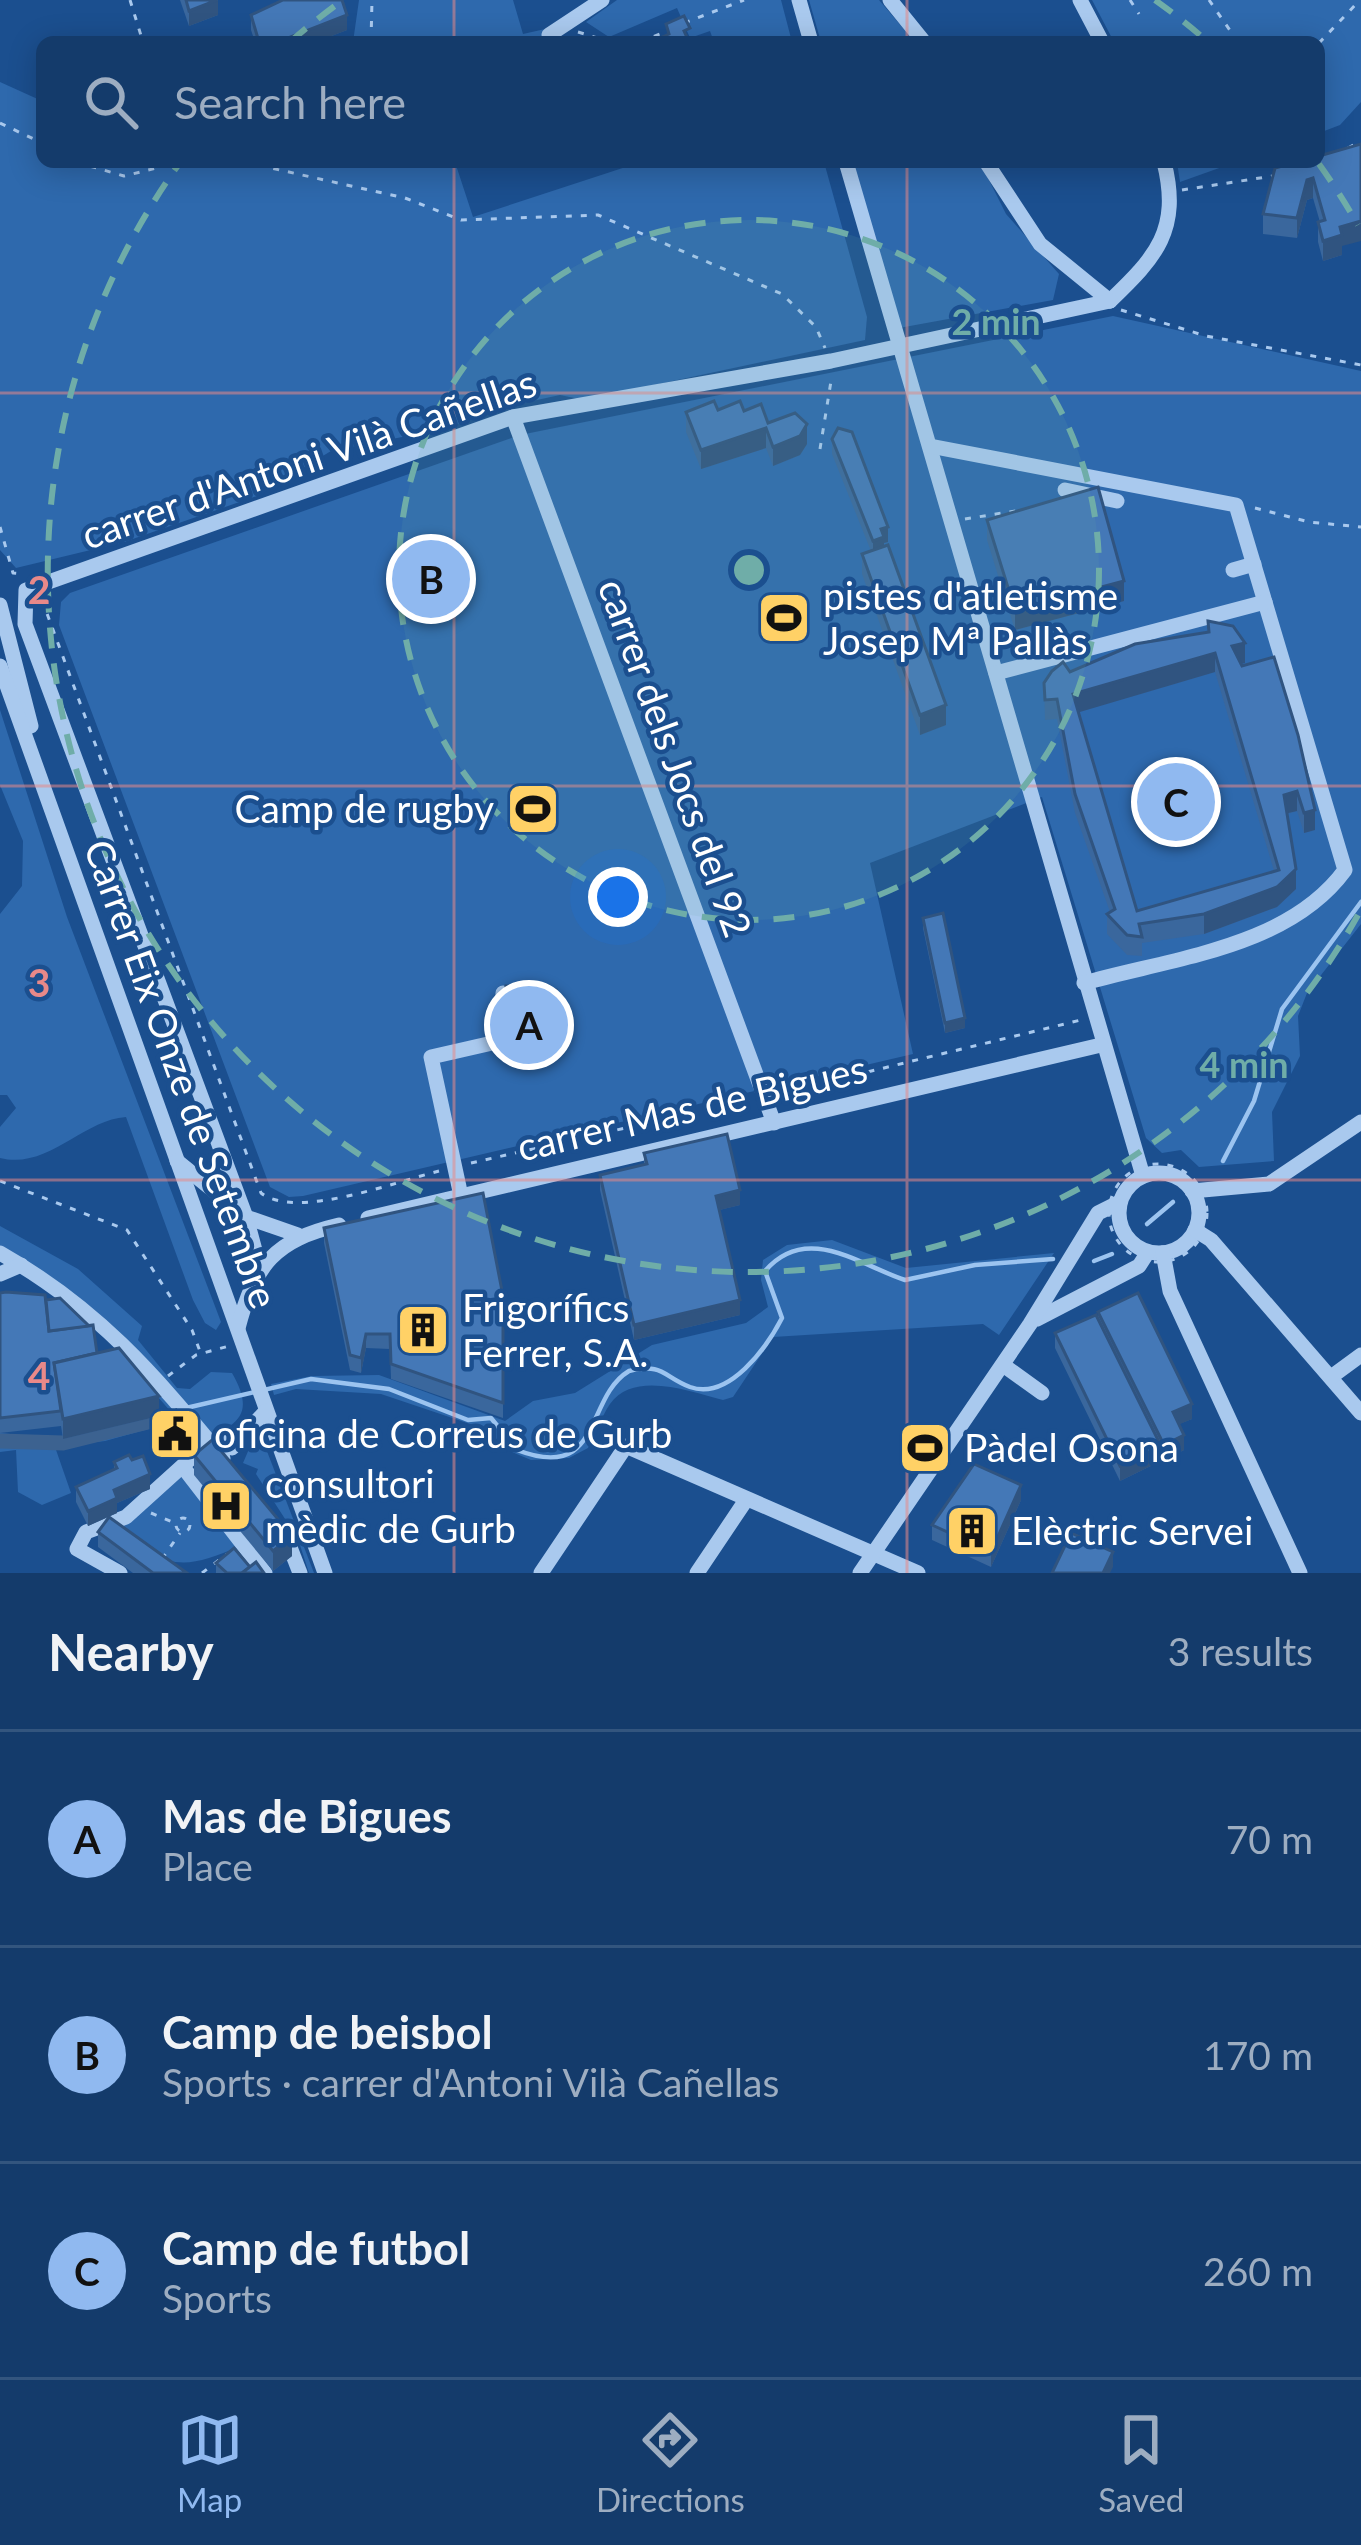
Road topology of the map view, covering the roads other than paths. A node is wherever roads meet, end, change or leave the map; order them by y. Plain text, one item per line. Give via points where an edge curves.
1 (602, 0) edge
2 (799, 0) edge
3 (890, 0) edge
4 (1080, 0) edge
5 (556, 32) road end
6 (809, 36) edge
7 (918, 36) edge
8 (1099, 36) edge
9 (848, 168) edge
10 (990, 168) edge
11 (1165, 168) edge
12 (1110, 301) junction
13 (901, 347) junction
14 (513, 417) junction
15 (930, 446) junction
16 (1065, 490) dead end
17 (1117, 501) dead end
18 (1254, 564) junction
19 (1259, 581) junction
20 (31, 588) joint
21 (1265, 602) junction
22 (0, 605) edge
23 (0, 666) edge
24 (996, 673) junction
25 (46, 794) junction
26 (1084, 983) junction
27 (503, 993) edge
28 (1101, 1045) junction
29 (1361, 1122) edge
30 (774, 1123) junction
31 (177, 1161) junction
32 (224, 1164) junction
33 (1141, 1172) junction
34 (211, 1184) junction
35 (1197, 1190) junction
36 (461, 1196) junction
37 (1114, 1204) junction
38 (245, 1216) junction
39 (1199, 1232) junction
40 (298, 1235) junction
41 (0, 1253) edge
42 (1154, 1257) junction
43 (21, 1265) junction
44 (260, 1269) junction
45 (0, 1274) edge
46 (1030, 1324) junction
47 (240, 1336) junction
48 (1361, 1354) edge
49 (1003, 1365) junction
50 (1331, 1377) junction
51 (1042, 1393) dead end
52 (264, 1407) junction
53 (1361, 1413) edge
54 (209, 1442) junction
55 (233, 1442) junction
56 (183, 1467) junction
57 (746, 1500) junction
58 (272, 1517) edge
59 (111, 1525) junction
60 (127, 1537) edge
61 (241, 1545) junction
62 (871, 1555) junction
63 (225, 1559) edge
64 (120, 1573) edge
65 (265, 1573) edge
66 (300, 1573) edge
67 (325, 1573) edge
68 (541, 1573) edge
69 (697, 1573) edge
70 (860, 1573) edge
71 (918, 1573) edge
72 (1300, 1573) edge

1 - 5 street
2 - 6 street
3 - 7 street
4 - 8 street
9 - 13 street
10 - 12 street via 1040,244
11 - 12 street via 1168,222 1153,261
12 - 13 street, carrer d'Antoni Vilà Cañellas
13 - 14 street, carrer d'Antoni Vilà Cañellas
13 - 15 street
14 - 20 street, carrer d'Antoni Vilà Cañellas
14 - 30 street, carrer dels Jocs del 92
15 - 18 street via 1033,473 1236,505
15 - 24 street
16 - 17 street
18 - 19 street
18 - 19 street via 1236,578
19 - 21 street
20 - 32 street, Carrer Eix Onze de Setembre via 25,624
21 - 24 street
21 - 26 street via 1345,870 1324,899 1276,929
22 - 25 street, Carrer Eix Onze de Setembre
23 - 25 street, Carrer Eix Onze de Setembre
24 - 26 street
25 - 31 street, Carrer Eix Onze de Setembre
26 - 28 street
27 - 36 street via 501,1040 431,1057
28 - 30 street, carrer Mas de Bigues
28 - 33 street
29 - 35 street via 1269,1184
30 - 36 street, carrer Mas de Bigues
31 - 34 street
31 - 47 street, Carrer Eix Onze de Setembre
32 - 34 street, Carrer Eix Onze de Setembre
32 - 38 street, Carrer Eix Onze de Setembre
33 - 35 street via 1170,1175
33 - 37 street
34 - 38 street
35 - 39 street
36 - 40 street, carrer Mas de Bigues
37 - 42 street via 1125,1236
37 - 46 street via 1098,1213
38 - 40 street
38 - 44 street, Carrer Eix Onze de Setembre
39 - 42 street
39 - 50 street
40 - 44 street, carrer Mas de Bigues
41 - 43 street
42 - 46 street
42 - 72 street
43 - 45 street
43 - 54 street via 86,1307
44 - 47 street, carrer Mas de Bigues
46 - 49 street
47 - 52 street, Carrer Eix Onze de Setembre
48 - 50 street
49 - 51 street
49 - 62 street
50 - 53 street
52 - 55 street
52 - 67 street, Carrer Eix Onze de Setembre
54 - 55 street
54 - 55 street via 229,1466
54 - 56 street
56 - 59 street
56 - 61 street
57 - 62 street
57 - 68 street via 626,1445
57 - 69 street
58 - 66 street
59 - 60 street
59 - 64 street via 86,1532 77,1549
61 - 63 street
61 - 65 street
62 - 70 street
62 - 71 street

